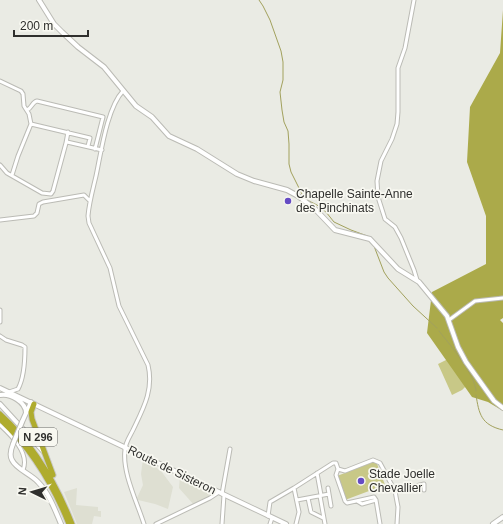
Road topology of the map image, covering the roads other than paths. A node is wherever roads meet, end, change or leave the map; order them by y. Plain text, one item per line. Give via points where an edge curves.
1 (39, 0) edge
2 (414, 0) edge
3 (0, 81) edge
4 (123, 91) junction
5 (27, 110) junction
6 (31, 124) junction
7 (68, 132) junction
8 (66, 143) junction
9 (88, 146) junction
10 (95, 148) junction
11 (102, 150) junction
12 (0, 164) edge
13 (12, 175) junction
14 (90, 201) junction
15 (0, 220) edge
16 (417, 280) junction
17 (503, 298) edge
18 (0, 310) edge
19 (449, 320) junction
20 (0, 322) edge
21 (0, 336) edge
22 (0, 388) edge
23 (9, 392) junction
24 (0, 395) edge
25 (0, 404) edge
26 (32, 404) junction
27 (503, 408) edge
28 (26, 413) junction
29 (0, 414) edge
30 (0, 418) edge
31 (0, 425) edge
32 (125, 447) junction
33 (230, 449) dead end
34 (43, 451) junction
35 (338, 469) junction
36 (23, 470) junction
37 (317, 473) junction
38 (294, 488) junction
39 (328, 488) dead end
40 (424, 490) dead end
41 (394, 491) junction
42 (220, 493) junction
43 (329, 494) junction
44 (321, 496) junction
45 (308, 498) junction
46 (297, 500) junction
47 (331, 506) dead end
48 (270, 517) junction
49 (503, 517) edge
50 (324, 518) junction
51 (61, 524) edge
52 (69, 524) edge
53 (73, 524) edge
54 (144, 524) edge
55 (156, 524) edge
56 (222, 524) edge
57 (270, 524) edge
58 (286, 524) edge
59 (296, 524) edge
60 (325, 524) edge
61 (380, 524) edge
62 (397, 524) edge
63 (493, 524) edge

1 - 4 street via 54,24 78,47 104,66
2 - 16 street via 405,48 398,68 397,124 380,161 377,182 378,197 385,219 401,238
3 - 5 street via 21,91
4 - 11 street via 114,106
4 - 16 street via 136,106 179,141 237,174 298,196 336,230 362,236 373,242 398,269
5 - 6 street
5 - 10 street via 37,101 103,117
6 - 7 street
6 - 13 street
7 - 8 street
7 - 9 street via 90,138
8 - 9 street
8 - 13 street via 54,191 51,194 42,193
9 - 10 street
10 - 11 street
11 - 14 street
12 - 13 street
14 - 15 street via 84,195 43,202 39,204 34,216
14 - 32 street via 89,223 107,260 119,306 150,373 148,398
16 - 19 street
17 - 19 street via 475,301
18 - 20 street
19 - 27 street via 466,362
21 - 23 street via 25,347 21,384 18,389
22 - 23 street, Route de Sisteron
22 - 26 street, Route de Sisteron
23 - 26 street, Route de Sisteron
24 - 28 street via 5,394 22,402
25 - 34 street
26 - 28 street
26 - 32 street, Route de Sisteron
26 - 34 highway, N 296 via 31,416
28 - 36 street, bridge via 11,452 11,459
29 - 53 highway via 22,436 45,467
30 - 52 highway via 20,439 44,473
31 - 36 street via 21,451 25,461
32 - 42 street, Route de Sisteron
32 - 54 street via 124,463
33 - 42 street
34 - 53 highway, N 296
35 - 37 street via 336,463 333,463
35 - 41 street via 345,471 376,460
35 - 61 street via 336,475 344,501 362,504 375,499
36 - 51 street via 45,490
37 - 38 street
37 - 44 street
38 - 46 street
38 - 48 street via 270,502
39 - 43 street
40 - 41 street via 424,484
41 - 62 street via 398,507
42 - 48 street, Route de Sisteron
42 - 55 street
42 - 56 street
43 - 44 street
43 - 47 street
44 - 45 street
44 - 50 street
45 - 46 street
45 - 50 street via 311,512
46 - 59 street via 299,512
48 - 57 street
48 - 58 street, Route de Sisteron
49 - 63 street
50 - 60 street

